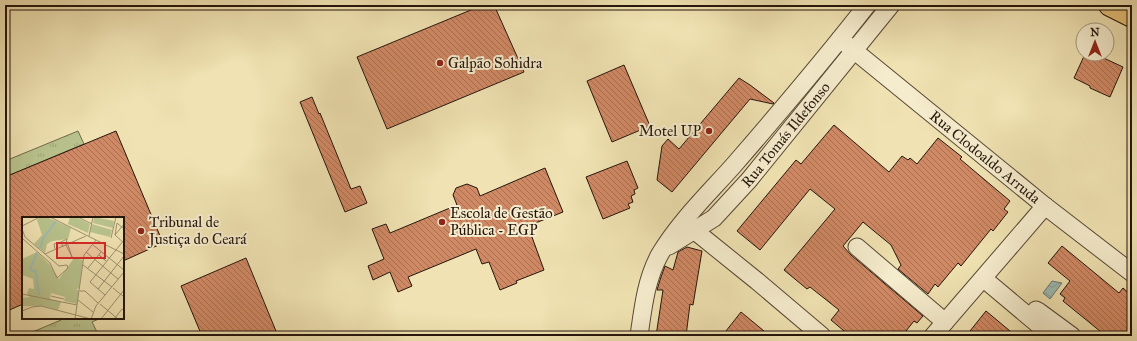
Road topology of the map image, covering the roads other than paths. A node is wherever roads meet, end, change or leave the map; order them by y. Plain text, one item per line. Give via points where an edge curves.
1 (867, 5) edge
2 (891, 5) edge
3 (1110, 5) edge
4 (1132, 16) edge
5 (840, 39) junction
6 (854, 50) junction
7 (787, 101) junction
8 (802, 113) junction
9 (733, 165) junction
10 (749, 180) junction
11 (1045, 206) junction
12 (689, 225) junction
13 (857, 247) dead end
14 (1132, 273) edge
15 (984, 279) junction
16 (1018, 306) junction
17 (945, 322) junction
18 (639, 336) edge
19 (822, 336) edge
20 (933, 336) edge
21 (1052, 336) edge
22 (1072, 336) edge

1 - 5 street, Rua Tomás Ildefonso
2 - 6 street, Rua Tomás Ildefonso
3 - 4 main road
5 - 6 street, Rua Clodoaldo Arruda
5 - 7 street, Rua Tomás Ildefonso
6 - 8 street, Rua Tomás Ildefonso
6 - 11 street, Rua Clodoaldo Arruda
7 - 8 street
7 - 9 street, Rua Tomás Ildefonso
8 - 10 street, Rua Tomás Ildefonso
9 - 10 street
9 - 12 street, Rua Tomás Ildefonso
10 - 12 street, Rua Tomás Ildefonso via 714,218
11 - 14 street, Rua Clodoaldo Arruda
11 - 15 street
12 - 18 street, Rua Tomás Ildefonso via 660,254 648,284
12 - 19 street
13 - 17 street
15 - 16 street
15 - 17 street
16 - 21 street
16 - 22 street via 1038,310
17 - 20 street

